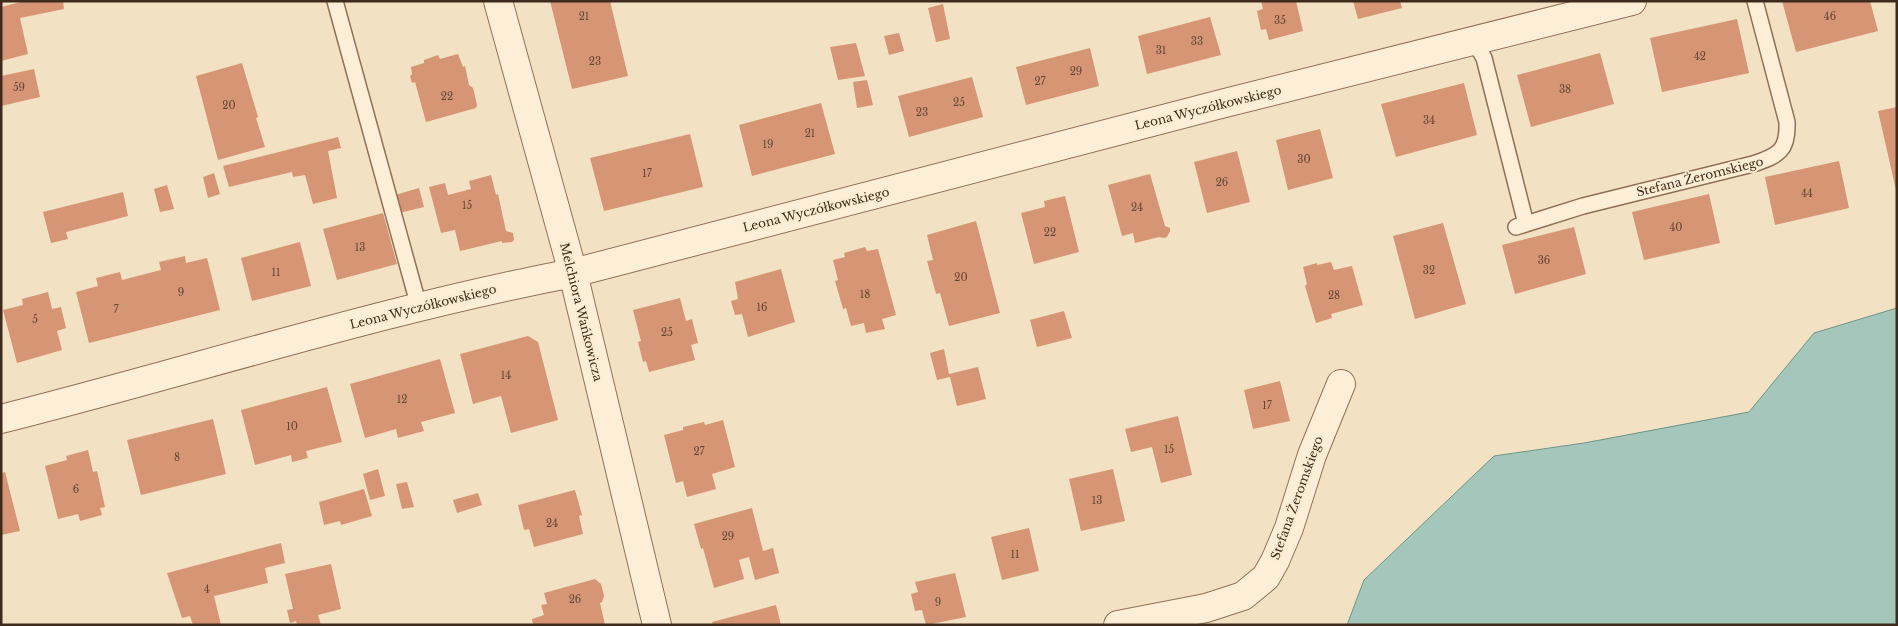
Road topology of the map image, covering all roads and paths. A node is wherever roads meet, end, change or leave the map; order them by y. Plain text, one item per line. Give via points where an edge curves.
1 (334, 1) edge
2 (498, 1) edge
3 (1755, 1) edge
4 (1619, 3) edge
5 (1474, 41) junction
6 (572, 273) junction
7 (419, 307) junction
8 (1341, 384) dead end
9 (1, 419) edge
10 (657, 625) edge
11 (1118, 625) edge

1 - 7 lane
2 - 6 street, Melchiora Wańkowicza
3 - 5 lane, Stefana Żeromskiego via 1787,122 1787,140 1779,152 1770,159 1753,164 1583,206 1521,225 1484,58
4 - 5 street, Leona Wyczółkowskiego
5 - 6 street, Leona Wyczółkowskiego
6 - 7 street, Leona Wyczółkowskiego
6 - 10 street, Melchiora Wańkowicza
7 - 9 street, Leona Wyczółkowskiego
8 - 11 street, Stefana Żeromskiego via 1312,455 1289,528 1266,577 1243,596 1206,608

